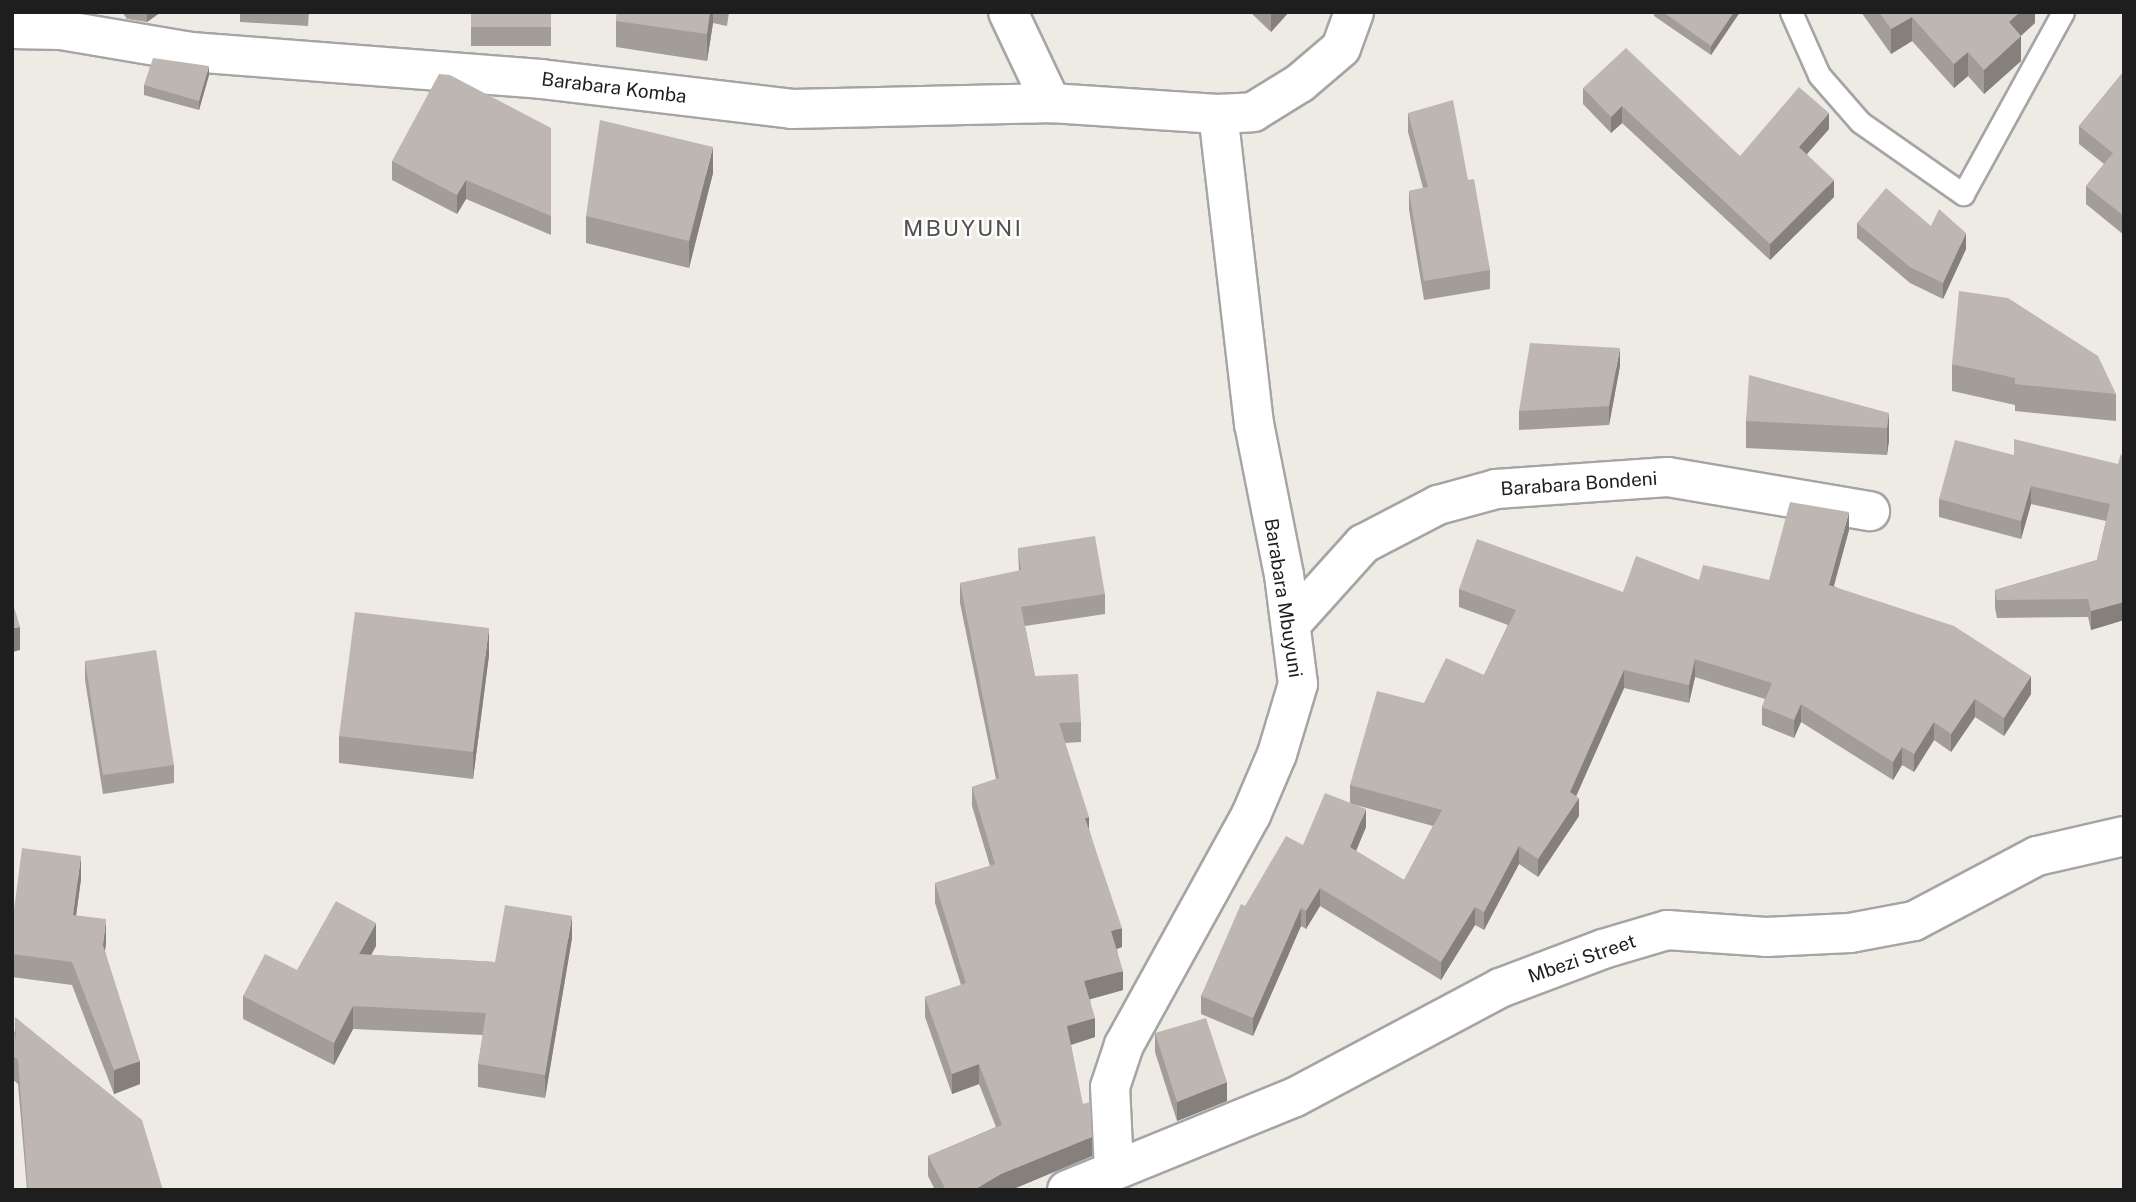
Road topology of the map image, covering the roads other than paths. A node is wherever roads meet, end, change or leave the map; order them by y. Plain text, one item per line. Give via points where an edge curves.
1 (1009, 12) edge
2 (1354, 12) edge
3 (1791, 12) edge
4 (2063, 12) edge
5 (12, 29) edge
6 (1051, 103) junction
7 (1218, 114) junction
8 (1870, 511) dead end
9 (1292, 624) junction
10 (2124, 836) edge
11 (1114, 1168) junction
12 (1067, 1190) edge

1 - 6 street
2 - 7 street, Barabara Komba via 1341,48 1300,83 1253,112
3 - 4 lane via 1819,75 1860,122 1963,194
5 - 6 street, Barabara Komba via 61,30 191,52 541,79 792,109
6 - 7 street, Barabara Komba
7 - 9 street, Barabara Mbuyuni via 1254,424
8 - 9 street, Barabara Bondeni via 1668,477 1496,489 1438,505 1363,544
9 - 11 street, Barabara Mbuyuni via 1298,684 1277,754 1219,877 1120,1055 1110,1087
10 - 11 street, Mbezi Street via 2037,856 1914,921 1850,933 1766,937 1667,930 1603,949 1500,988 1295,1097 1183,1146
11 - 12 street, Mbezi Street

